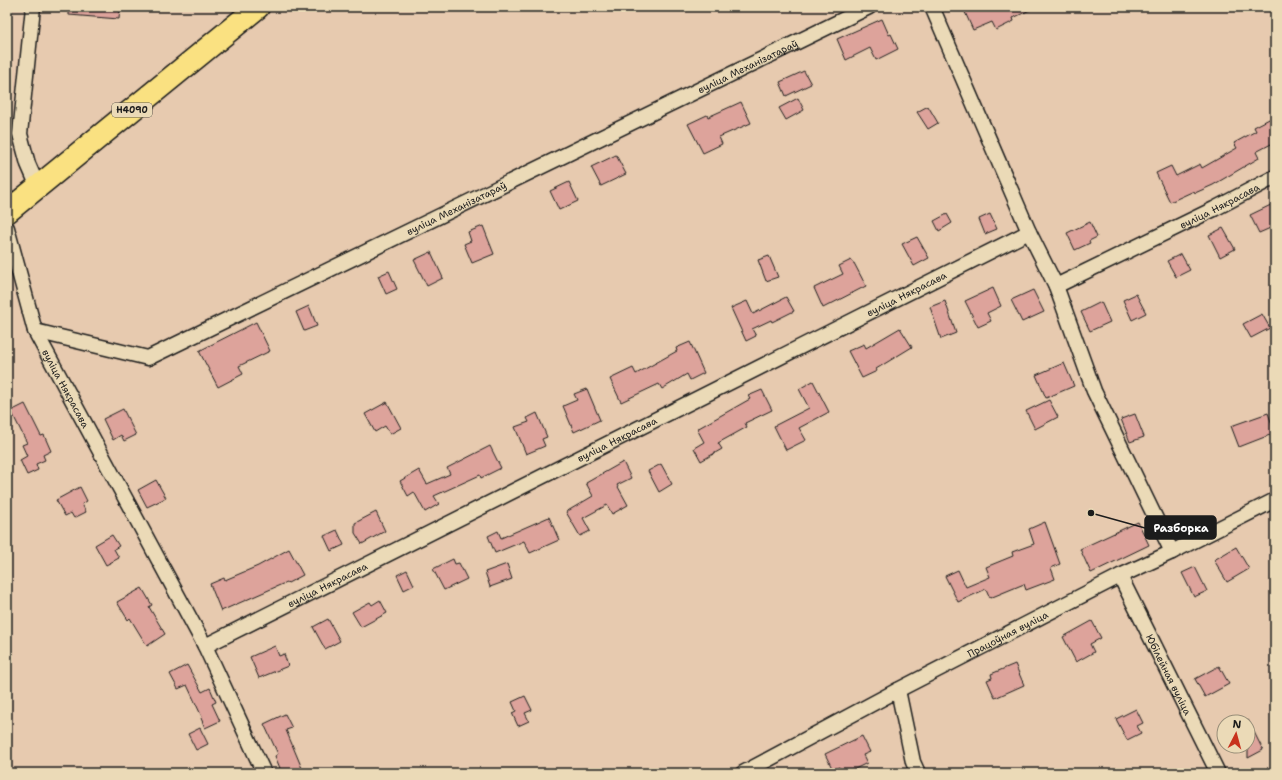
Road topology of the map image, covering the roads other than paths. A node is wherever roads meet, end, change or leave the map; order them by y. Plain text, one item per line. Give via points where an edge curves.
1 (32, 7) edge
2 (258, 7) edge
3 (869, 7) edge
4 (932, 7) edge
5 (1275, 177) edge
6 (38, 187) junction
7 (7, 212) edge
8 (7, 228) edge
9 (1029, 232) junction
10 (1056, 286) junction
11 (35, 331) junction
12 (1275, 500) edge
13 (1172, 552) junction
14 (1120, 576) junction
15 (205, 646) junction
16 (898, 690) junction
17 (264, 773) edge
18 (743, 773) edge
19 (918, 773) edge
20 (1218, 773) edge

1 - 6 street via 20,134 28,164
2 - 6 main road, Н4090
3 - 11 street, вуліца Механізатараў via 148,358
4 - 9 street
5 - 10 street, вуліца Някрасава
6 - 7 main road, Н4090
8 - 11 street, вуліца Някрасава
9 - 10 street
9 - 15 street, вуліца Някрасава
10 - 13 street via 1094,391
11 - 15 street, вуліца Някрасава
12 - 13 street, Працоўная вуліца
13 - 14 street, Працоўная вуліца
14 - 16 street, Працоўная вуліца
14 - 20 street, Юбілейная вуліца
15 - 17 street, вуліца Някрасава
16 - 18 street, Працоўная вуліца
16 - 19 street via 913,762

